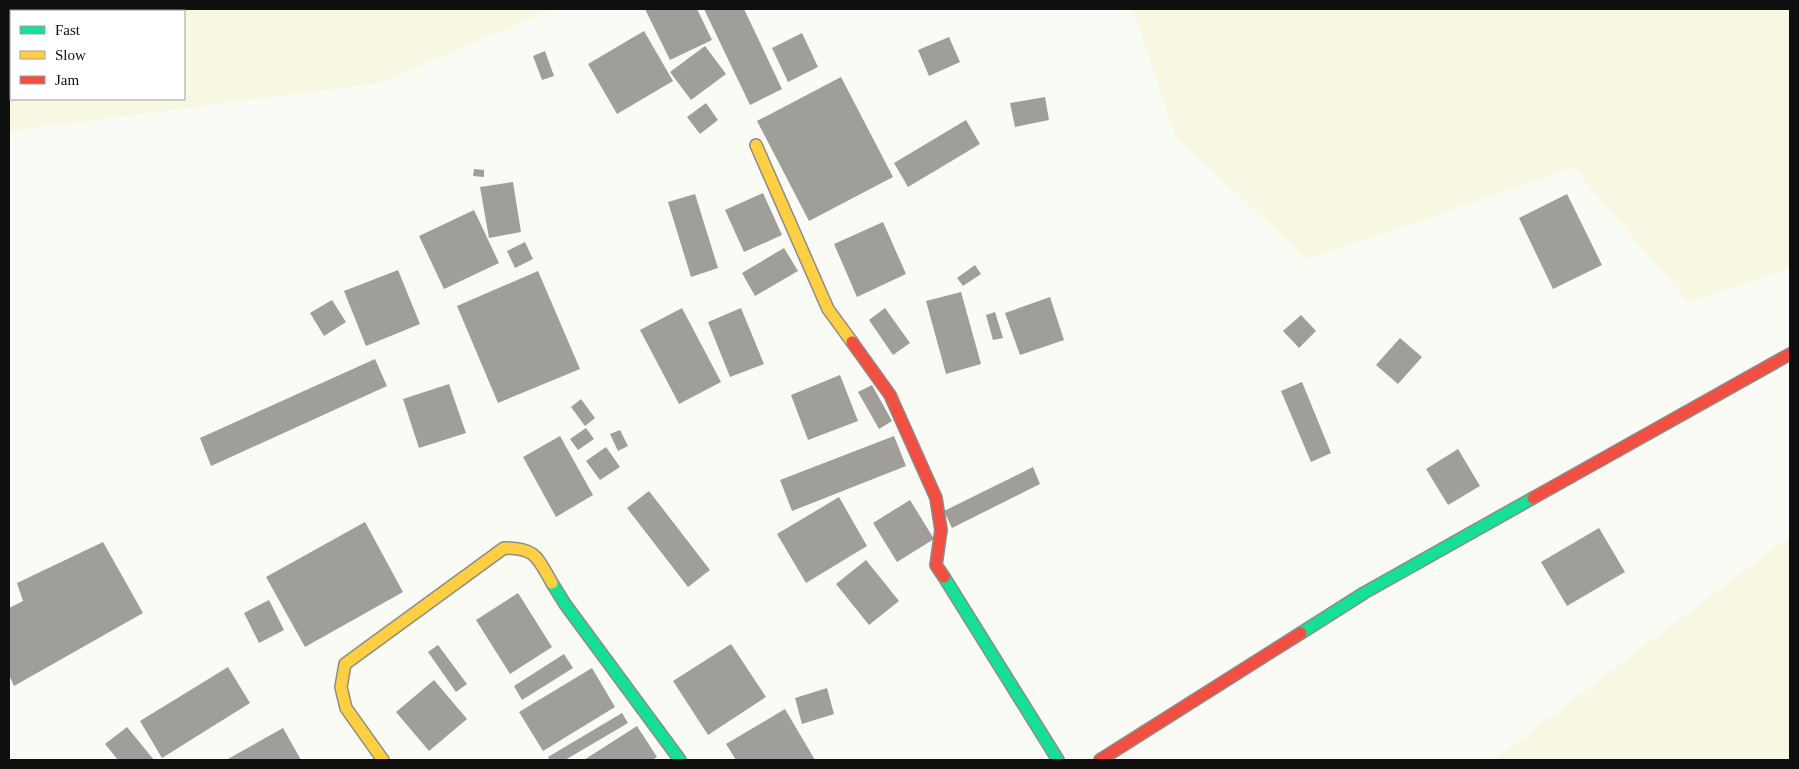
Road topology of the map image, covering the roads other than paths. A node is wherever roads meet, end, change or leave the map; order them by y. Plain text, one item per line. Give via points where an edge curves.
1 (756, 145) dead end
2 (1790, 354) edge
3 (383, 760) edge
4 (680, 760) edge
5 (1058, 760) edge
6 (1100, 760) edge

1 - 5 main road via 828,309 890,395 936,498 941,530 936,565
2 - 6 main road via 1364,593
3 - 4 main road via 346,708 341,687 345,664 504,548 521,548 536,556 565,604

